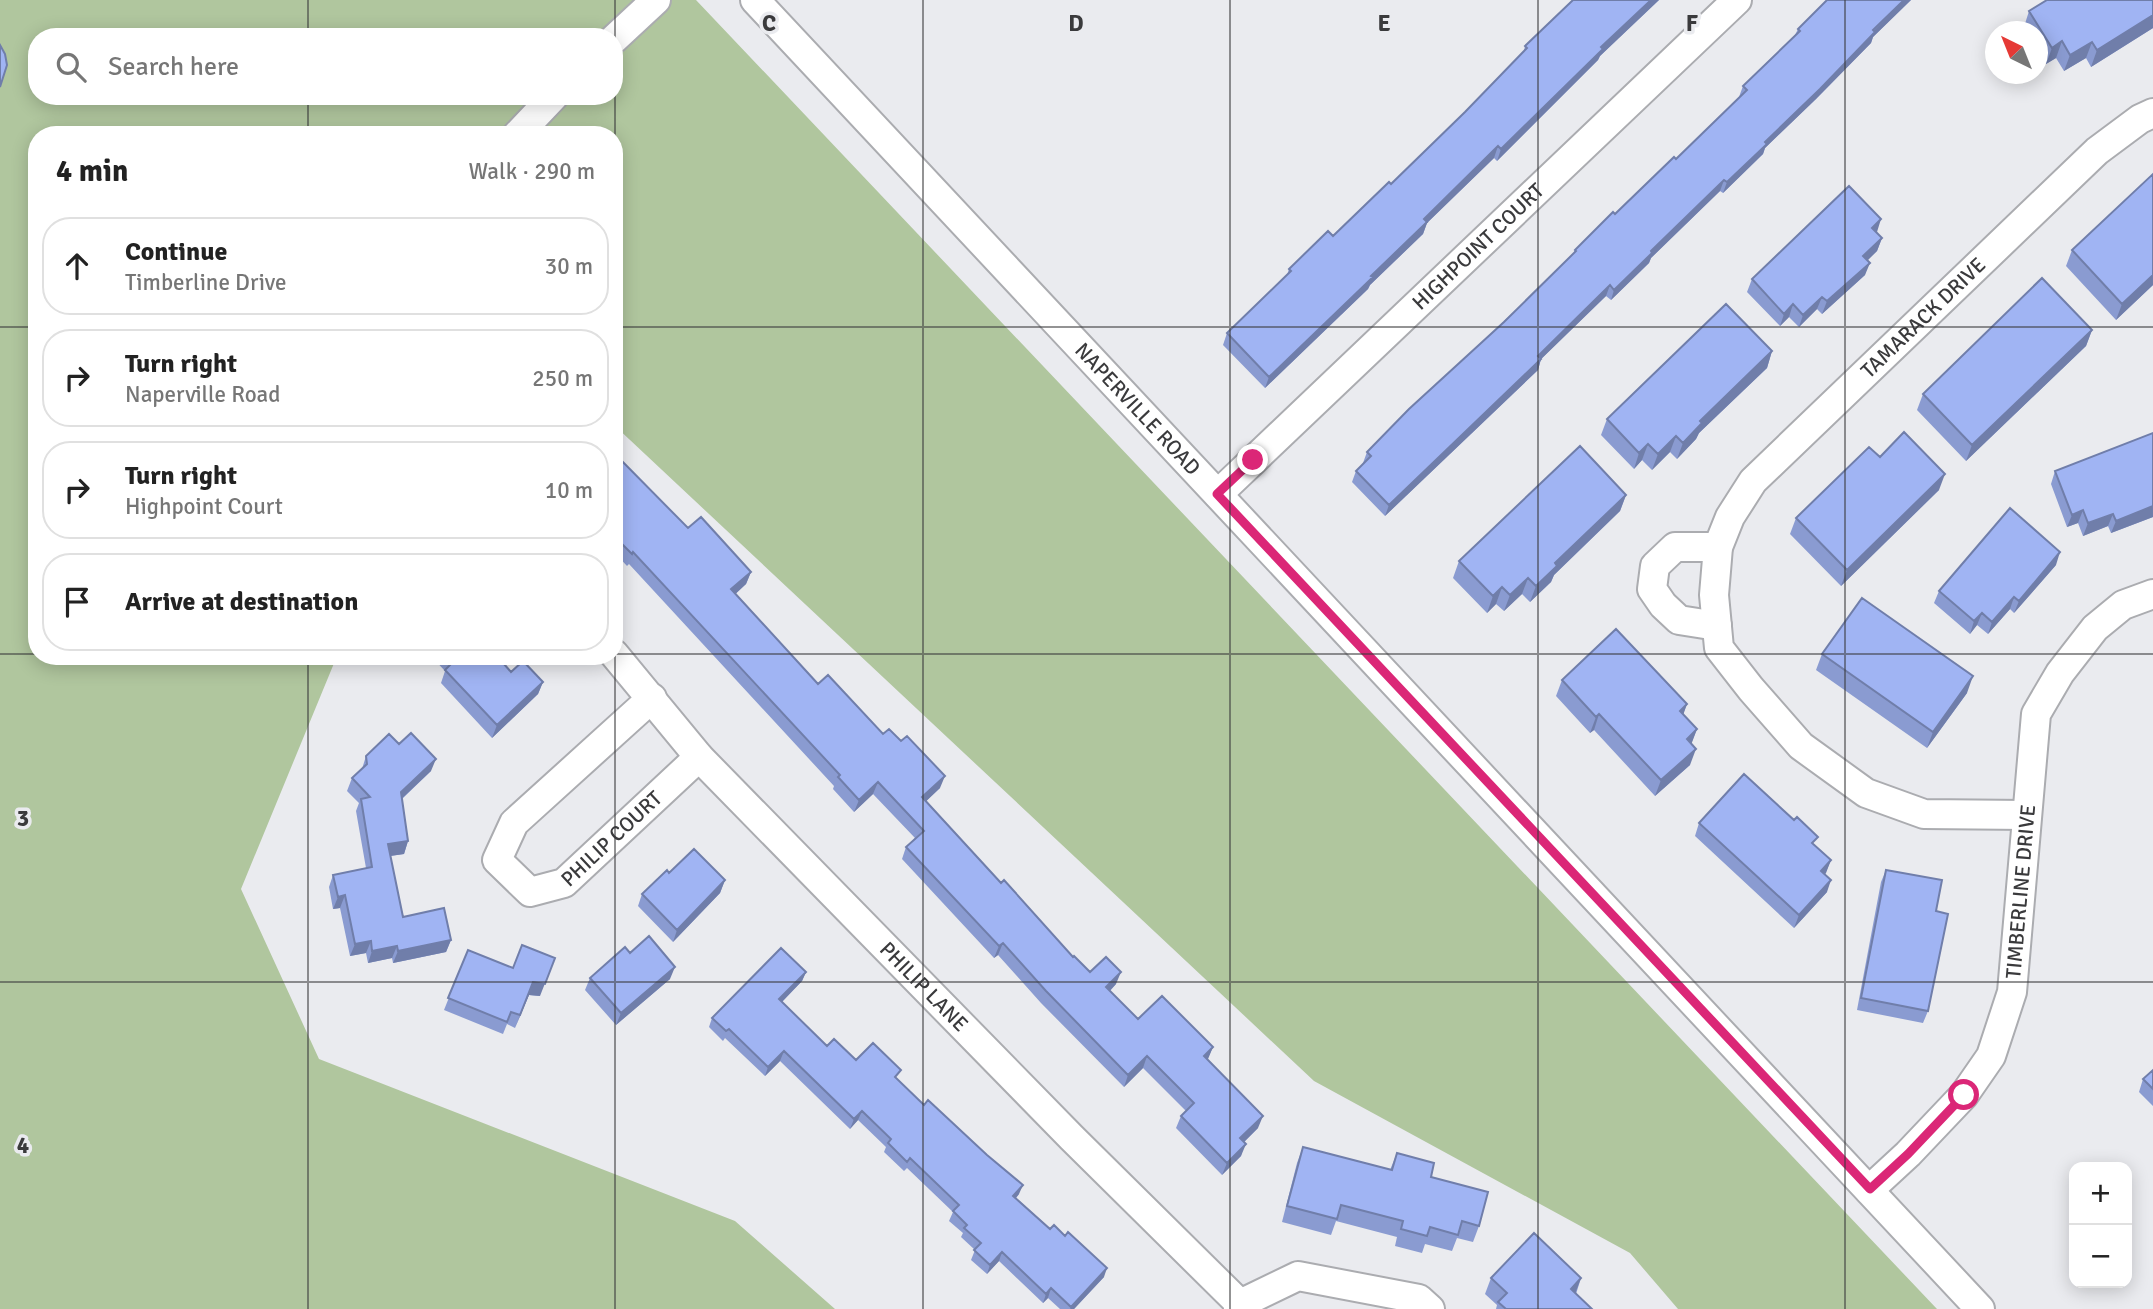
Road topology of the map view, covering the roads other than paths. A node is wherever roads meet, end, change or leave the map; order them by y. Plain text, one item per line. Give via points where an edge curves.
1 (656, 0) edge
2 (755, 0) edge
3 (1737, 0) edge
4 (623, 31) edge
5 (545, 105) edge
6 (2153, 113) edge
7 (526, 126) edge
8 (1217, 494) junction
9 (1718, 547) junction
10 (2153, 594) edge
11 (1717, 626) junction
12 (623, 664) edge
13 (652, 698) junction
14 (699, 757) junction
15 (2026, 815) junction
16 (1870, 1189) junction
17 (1241, 1307) edge
18 (1430, 1309) edge
19 (1980, 1309) edge

1 - 4 street
2 - 8 street, NAPERVILLE ROAD
3 - 8 street, HIGHPOINT COURT
5 - 7 street
6 - 9 street, TAMARACK DRIVE via 2097,151 1754,481 1730,517
8 - 16 street, NAPERVILLE ROAD
9 - 11 street, TAMARACK DRIVE
9 - 11 street via 1675,547 1655,566 1653,589 1679,620
10 - 15 street, TIMBERLINE DRIVE via 2123,605 2095,628 2036,713
11 - 15 street, TAMARACK DRIVE via 1719,648 1751,690 1801,746 1866,793 1924,814
12 - 13 street, PHILIP LANE
13 - 14 street, PHILIP LANE
13 - 14 street, PHILIP COURT via 514,823 497,860 530,892 564,883
14 - 17 street, PHILIP LANE
15 - 16 street, TIMBERLINE DRIVE via 2012,992 1991,1056 1964,1095
16 - 19 street, NAPERVILLE ROAD
17 - 18 street via 1298,1276 1419,1299

